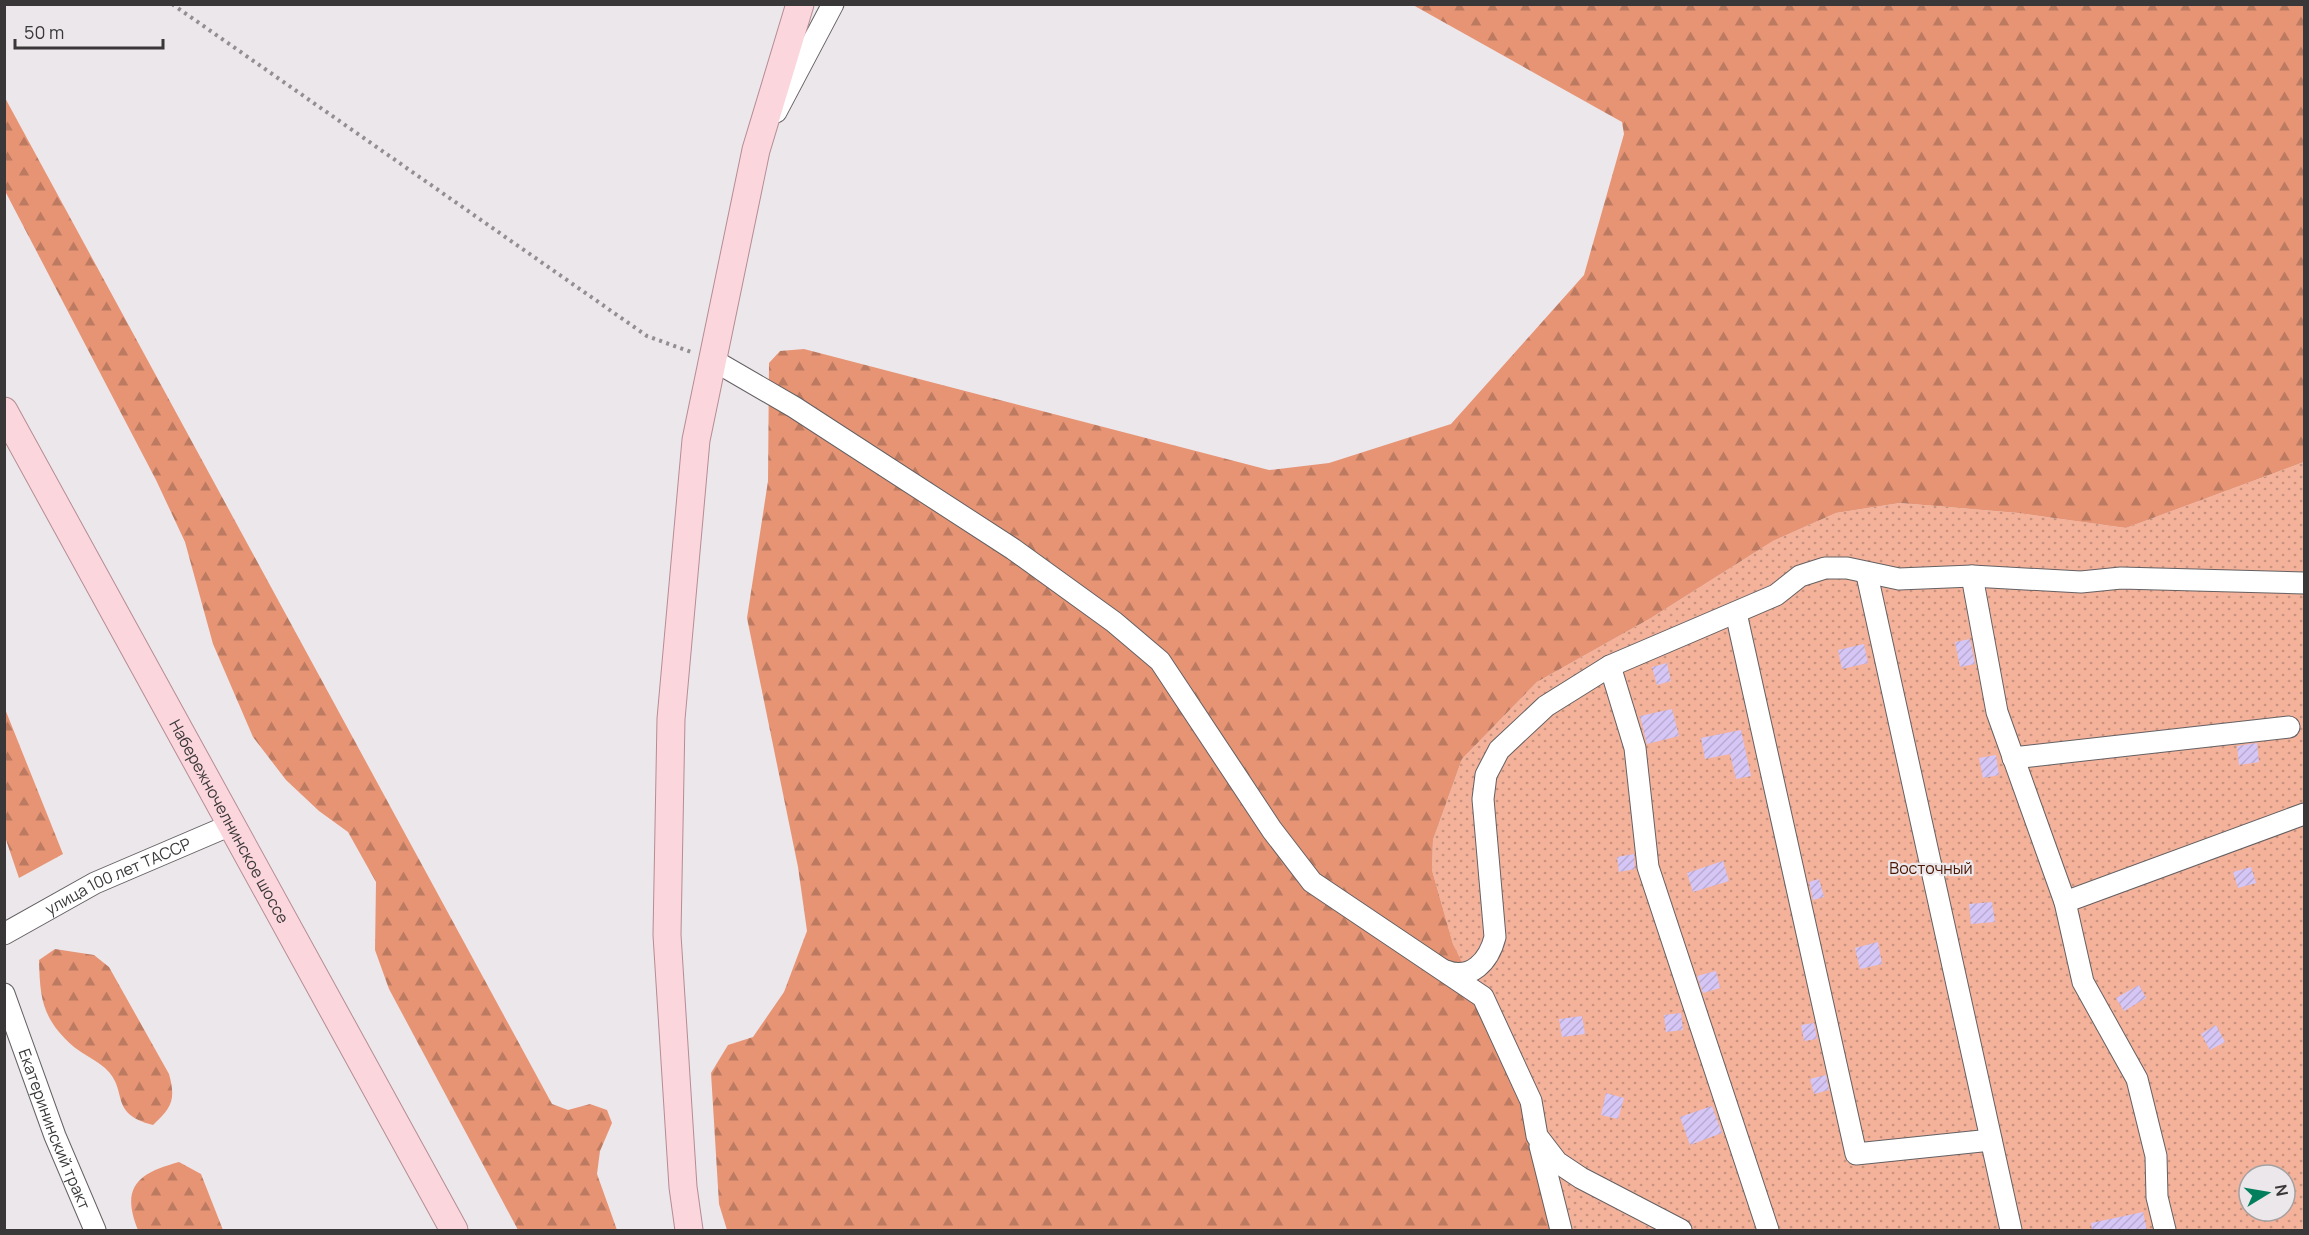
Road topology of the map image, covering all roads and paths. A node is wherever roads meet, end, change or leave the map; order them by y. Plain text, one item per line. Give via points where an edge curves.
1 (172, 4) edge
2 (800, 4) edge
3 (833, 4) edge
4 (756, 150) junction
5 (713, 360) junction
6 (4, 411) edge
7 (1867, 574) junction
8 (1972, 576) junction
9 (2304, 583) edge
10 (1736, 613) junction
11 (1610, 666) junction
12 (2289, 727) dead end
13 (2013, 758) junction
14 (2304, 814) edge
15 (232, 824) junction
16 (2065, 902) junction
17 (4, 934) edge
18 (1443, 969) junction
19 (4, 994) edge
20 (1537, 1136) junction
21 (1991, 1140) junction
22 (94, 1230) edge
23 (454, 1230) edge
24 (689, 1230) edge
25 (1561, 1230) edge
26 (1682, 1230) edge
27 (1768, 1230) edge
28 (2011, 1230) edge
29 (2164, 1230) edge

1 - 5 path via 647,336
2 - 4 main road
3 - 4 street
4 - 5 main road
5 - 18 street via 794,407 1013,549 1114,622 1160,661 1272,830 1312,882
5 - 24 main road via 696,440 671,719 668,935
6 - 15 main road, Набережночелнинское шоссе
7 - 8 street via 1899,579
7 - 10 street via 1847,568 1825,568 1800,576 1776,595
7 - 21 street
8 - 9 street via 2081,582 2121,578
8 - 13 street via 1997,712
10 - 11 street
10 - 21 street via 1856,1154
11 - 18 street via 1546,706 1499,750 1486,775 1483,799 1495,937 1492,951 1472,972 1456,975
11 - 27 street via 1635,748 1648,867
12 - 13 street
13 - 16 street
14 - 16 street
15 - 17 street, улица 100 лет ТАССР via 94,883
15 - 23 main road, Набережночелнинское шоссе
16 - 29 street via 2083,982 2137,1079 2156,1156 2157,1197
18 - 20 street via 1483,997 1531,1101
19 - 22 street, Екатерининский тракт via 54,1136
20 - 25 street
20 - 26 street via 1557,1162 1581,1178
21 - 28 street

